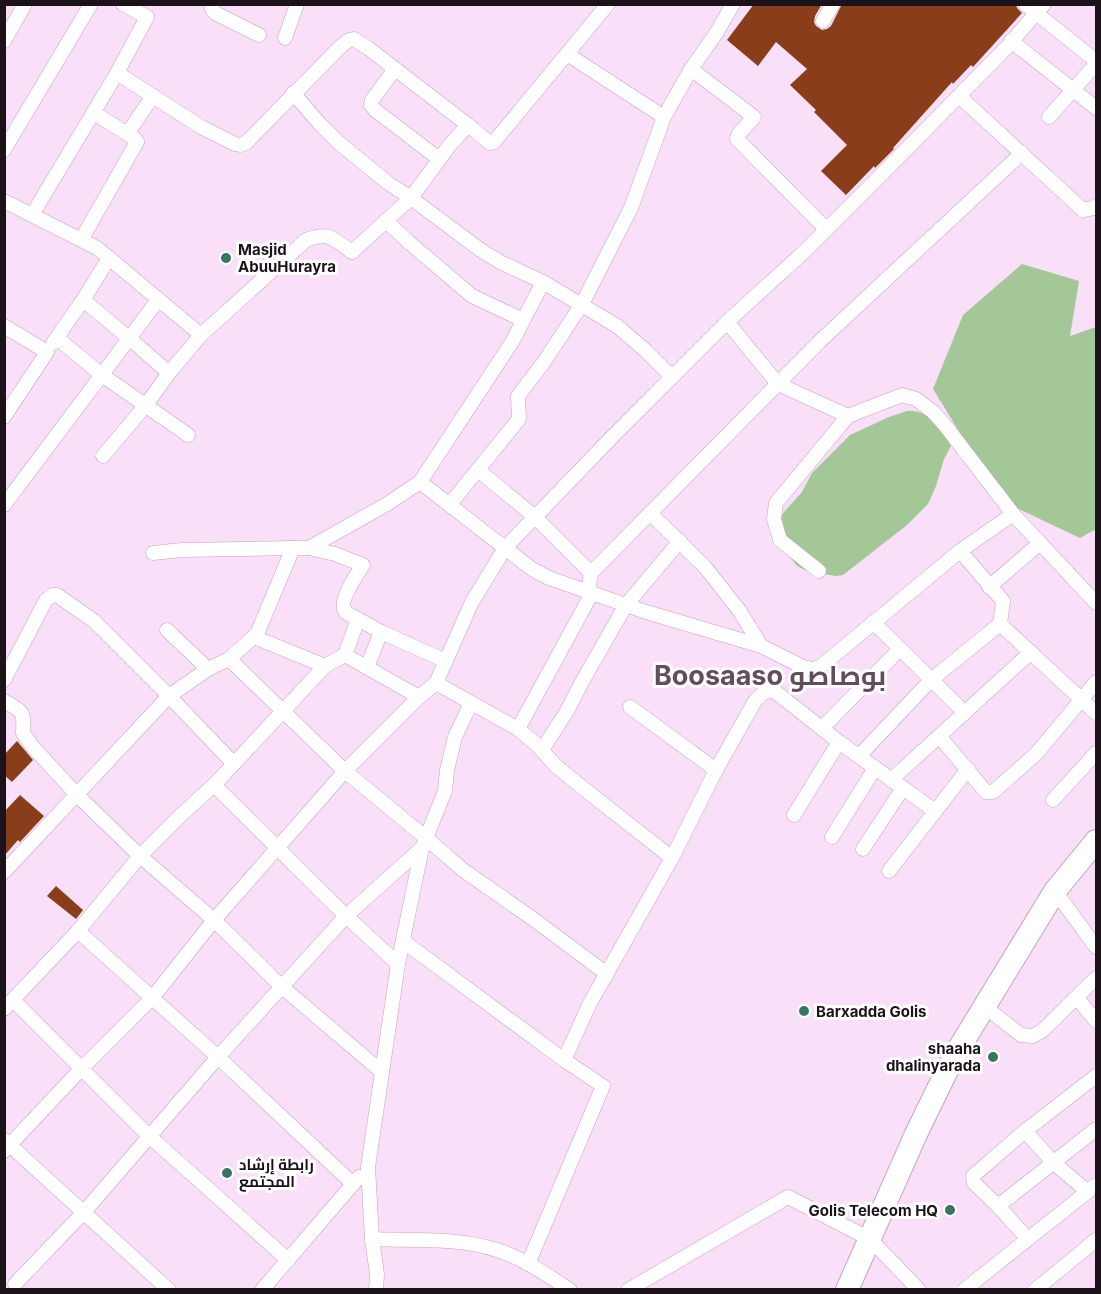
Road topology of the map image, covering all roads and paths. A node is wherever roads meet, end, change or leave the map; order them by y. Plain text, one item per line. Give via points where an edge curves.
1 (25, 4) edge
2 (91, 4) edge
3 (123, 4) edge
4 (213, 4) edge
5 (297, 4) edge
6 (608, 4) edge
7 (733, 4) edge
8 (833, 4) edge
9 (1035, 7) edge
10 (149, 11) edge
11 (823, 21) dead end
12 (259, 35) dead end
13 (285, 38) dead end
14 (4, 41) edge
15 (1011, 41) junction
16 (567, 54) junction
17 (1096, 63) edge
18 (395, 69) junction
19 (691, 69) junction
20 (117, 73) junction
21 (1073, 90) junction
22 (293, 93) junction
23 (153, 96) junction
24 (959, 96) junction
25 (1096, 108) edge
26 (94, 113) junction
27 (664, 117) junction
28 (1049, 117) dead end
29 (468, 125) junction
30 (127, 134) junction
31 (4, 150) edge
32 (1022, 153) junction
33 (439, 159) junction
34 (411, 198) junction
35 (4, 201) edge
36 (1096, 206) edge
37 (32, 215) junction
38 (386, 221) junction
39 (826, 230) junction
40 (81, 240) junction
41 (109, 258) junction
42 (543, 282) junction
43 (82, 300) junction
44 (158, 300) junction
45 (582, 304) junction
46 (523, 320) junction
47 (727, 322) junction
48 (5, 327) edge
49 (201, 335) junction
50 (57, 338) junction
51 (129, 338) junction
52 (46, 352) junction
53 (169, 373) junction
54 (102, 375) junction
55 (672, 377) junction
56 (778, 384) junction
57 (146, 405) junction
58 (848, 416) junction
59 (4, 417) edge
60 (188, 435) dead end
61 (103, 456) dead end
62 (478, 470) junction
63 (420, 482) junction
64 (450, 504) junction
65 (4, 505) edge
66 (650, 513) junction
67 (1013, 514) junction
68 (535, 517) junction
69 (680, 541) junction
70 (1040, 543) junction
71 (293, 548) junction
72 (309, 548) junction
73 (505, 548) junction
74 (960, 551) junction
75 (153, 553) dead end
76 (819, 571) dead end
77 (591, 573) junction
78 (989, 586) junction
79 (590, 592) junction
80 (1096, 603) edge
81 (627, 605) junction
82 (358, 619) junction
83 (873, 622) junction
84 (1000, 624) junction
85 (167, 630) dead end
86 (381, 632) junction
87 (254, 637) junction
88 (761, 646) junction
89 (900, 649) junction
90 (1031, 652) junction
91 (345, 655) junction
92 (229, 659) junction
93 (446, 661) junction
94 (325, 666) junction
95 (367, 667) junction
96 (208, 669) junction
97 (4, 680) edge
98 (931, 680) junction
99 (1096, 682) edge
100 (436, 683) junction
101 (169, 696) junction
102 (419, 697) junction
103 (1082, 699) junction
104 (4, 701) edge
105 (471, 703) junction
106 (630, 707) dead end
107 (283, 711) junction
108 (965, 713) junction
109 (1096, 713) edge
110 (518, 729) junction
111 (822, 729) junction
112 (939, 736) junction
113 (839, 742) junction
114 (542, 750) junction
115 (1096, 753) edge
116 (859, 756) junction
117 (234, 764) junction
118 (875, 768) junction
119 (968, 769) junction
120 (716, 770) junction
121 (345, 771) junction
122 (891, 780) junction
123 (214, 785) junction
124 (903, 788) junction
125 (77, 795) junction
126 (1053, 800) dead end
127 (935, 811) junction
128 (795, 815) dead end
129 (832, 837) dead end
130 (1096, 841) edge
131 (424, 843) junction
132 (277, 848) junction
133 (863, 849) dead end
134 (140, 856) junction
135 (672, 858) junction
136 (889, 871) dead end
137 (4, 872) edge
138 (1055, 891) junction
139 (346, 916) junction
140 (214, 920) junction
141 (78, 931) junction
142 (403, 941) junction
143 (1096, 947) edge
144 (398, 964) junction
145 (607, 974) junction
146 (1096, 978) edge
147 (282, 987) junction
148 (153, 997) junction
149 (1077, 998) junction
150 (9, 1005) edge
151 (984, 1006) junction
152 (1096, 1021) edge
153 (218, 1057) junction
154 (564, 1060) junction
155 (81, 1069) junction
156 (382, 1072) junction
157 (1095, 1079) edge
158 (1096, 1129) edge
159 (1025, 1131) junction
160 (149, 1136) junction
161 (6, 1145) edge
162 (1054, 1163) junction
163 (368, 1167) junction
164 (353, 1184) junction
165 (1092, 1188) edge
166 (998, 1206) junction
167 (84, 1212) junction
168 (372, 1239) junction
169 (870, 1239) junction
170 (1028, 1239) junction
171 (1096, 1240) edge
172 (288, 1260) junction
173 (528, 1264) junction
174 (4, 1274) edge
175 (19, 1287) edge
176 (169, 1290) edge
177 (262, 1290) edge
178 (376, 1290) edge
179 (570, 1290) edge
180 (628, 1290) edge
181 (847, 1290) edge
182 (919, 1290) edge
183 (964, 1290) edge
184 (1035, 1290) edge

1 - 14 street
2 - 31 street
3 - 10 street
4 - 12 street via 214,13
5 - 13 street
6 - 16 street
7 - 19 street
8 - 11 street
9 - 15 street
9 - 17 street
10 - 20 street
15 - 21 street
15 - 24 street
16 - 27 street
16 - 29 street via 494,142 483,139
17 - 21 street
18 - 22 street via 358,41 349,40
18 - 29 street
18 - 33 street via 371,105
19 - 27 street
19 - 39 street via 754,117 737,139
20 - 23 street
20 - 26 street
21 - 25 street
21 - 28 street
22 - 23 street via 240,145 201,128
22 - 34 street via 346,149
23 - 30 street
24 - 32 street
24 - 39 street
26 - 30 street
26 - 37 street
27 - 45 street via 631,208
29 - 33 street
30 - 40 street via 137,142 136,146
32 - 36 street via 1083,210
32 - 56 street via 857,305
33 - 34 street
34 - 38 street
34 - 42 street via 482,251
35 - 37 street
37 - 40 street
38 - 46 street via 472,296
38 - 49 street via 352,252 327,235 306,240
39 - 47 street
40 - 41 street
41 - 43 street
41 - 44 street
42 - 45 street
42 - 46 street
43 - 50 street
43 - 51 street
44 - 49 street
44 - 51 street
45 - 55 street via 617,326
45 - 62 street via 518,396 519,419
46 - 63 street
47 - 55 street
47 - 56 street
48 - 52 street
49 - 53 street
50 - 52 street
50 - 54 street
51 - 53 street
51 - 54 street
52 - 59 street
53 - 57 street
54 - 57 street
54 - 65 street
55 - 68 street
56 - 58 street
56 - 66 street
57 - 60 street
57 - 61 street
58 - 67 street via 902,396 916,399 944,424
58 - 76 street via 776,503 774,519 780,540
62 - 64 street
62 - 68 street
63 - 64 street
63 - 72 street
64 - 73 street
66 - 69 street
66 - 77 street
67 - 70 street
67 - 74 street
68 - 73 street
68 - 77 street
69 - 81 street
69 - 88 street via 739,610
70 - 78 street
70 - 80 street
71 - 72 street
71 - 75 street
71 - 87 street
72 - 82 street via 363,565 343,607
73 - 79 street via 535,571
73 - 93 street via 472,602
74 - 78 street
74 - 83 street
77 - 79 street
78 - 84 street via 1002,602
79 - 81 street
79 - 110 street
81 - 88 street
81 - 114 street
82 - 86 street
82 - 91 street
83 - 88 street via 813,669 803,668
83 - 89 street
84 - 90 street
84 - 98 street
85 - 96 street
86 - 93 street
86 - 95 street
87 - 92 street
87 - 94 street
89 - 98 street
89 - 111 street
90 - 103 street
90 - 108 street
91 - 94 street
91 - 95 street
92 - 96 street
92 - 107 street
93 - 100 street
94 - 107 street
95 - 102 street
96 - 101 street
97 - 101 street via 46,600 53,595 94,621
98 - 108 street
98 - 116 street
99 - 103 street
100 - 102 street
100 - 105 street
101 - 117 street
101 - 125 street
102 - 121 street
103 - 109 street
103 - 119 street via 1037,753 993,792 986,792
104 - 125 street via 20,711 25,719 26,738
105 - 110 street
105 - 131 street via 455,737 445,791
106 - 120 street
107 - 117 street
107 - 121 street
108 - 112 street
110 - 114 street
111 - 113 street
111 - 120 street via 773,690 763,693
112 - 119 street
112 - 122 street
113 - 116 street
113 - 128 street
114 - 135 street via 556,766
115 - 126 street
116 - 118 street
117 - 123 street
118 - 122 street
118 - 129 street
119 - 127 street
120 - 135 street
121 - 131 street
121 - 132 street
122 - 124 street
123 - 132 street
123 - 134 street
124 - 127 street
124 - 133 street
125 - 134 street
125 - 137 street
127 - 136 street
130 - 138 main road
131 - 139 street
131 - 142 street
131 - 145 street
132 - 139 street
132 - 140 street
134 - 140 street
134 - 141 street
135 - 145 street
138 - 143 street
138 - 151 main road
139 - 144 street
139 - 147 street
140 - 147 street
140 - 148 street
141 - 148 street
141 - 150 street
142 - 144 street
142 - 154 street
144 - 156 street
145 - 154 street
146 - 149 street
147 - 153 street
147 - 156 street
148 - 153 street
148 - 155 street
149 - 151 street via 1033,1036 1021,1035
149 - 152 street
150 - 155 street
151 - 169 main road via 953,1058
153 - 160 street
153 - 164 street
154 - 173 street via 603,1086
155 - 160 street
155 - 161 street
156 - 163 street
157 - 159 street
158 - 162 street
159 - 162 street
159 - 166 street via 973,1176 974,1183
160 - 167 street
160 - 172 street
161 - 167 street
162 - 165 street
162 - 166 street
163 - 164 street
163 - 168 street
164 - 172 street
165 - 170 street
166 - 170 street
167 - 175 street
167 - 176 street
168 - 173 street via 472,1244 499,1250
168 - 178 street
169 - 180 street via 788,1197
169 - 181 main road
169 - 182 street
170 - 183 street
171 - 184 street
172 - 177 street
173 - 179 street
174 - 175 street

